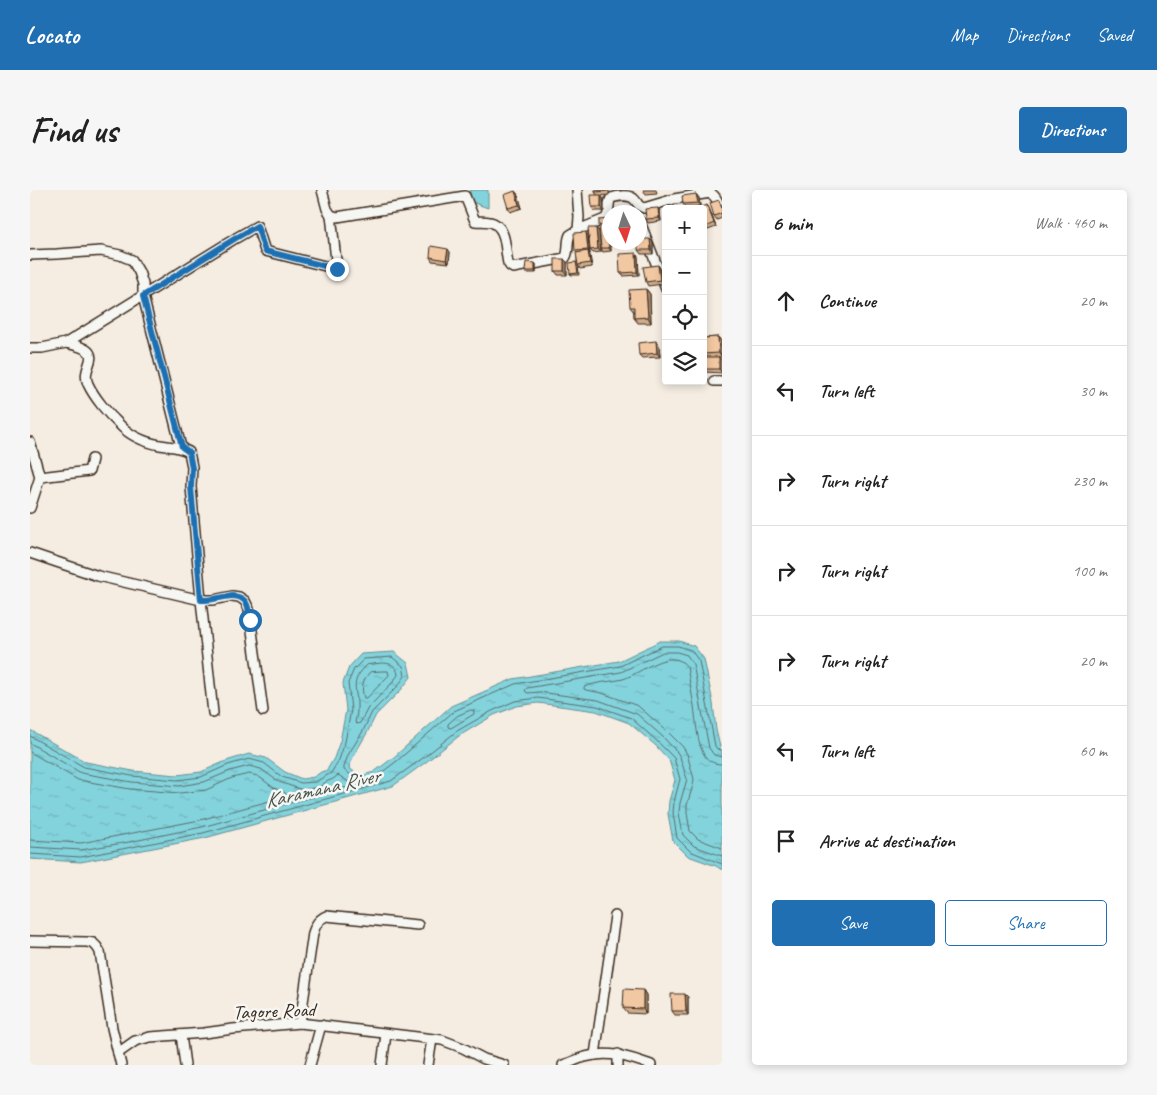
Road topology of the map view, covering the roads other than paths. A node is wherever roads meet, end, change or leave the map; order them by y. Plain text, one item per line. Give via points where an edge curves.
1 (322, 190) edge
2 (577, 190) edge
3 (700, 192) edge
4 (464, 193) edge
5 (609, 205) edge
6 (638, 205) edge
7 (647, 207) edge
8 (722, 212) edge
9 (331, 215) junction
10 (602, 220) edge
11 (578, 230) junction
12 (647, 240) edge
13 (30, 255) edge
14 (662, 279) edge
15 (143, 296) junction
16 (66, 343) junction
17 (30, 348) edge
18 (30, 442) edge
19 (182, 447) junction
20 (92, 458) dead end
21 (40, 477) junction
22 (30, 508) edge
23 (30, 553) edge
24 (201, 600) junction
25 (263, 711) dead end
26 (213, 713) dead end
27 (615, 916) dead end
28 (418, 925) dead end
29 (30, 941) edge
30 (300, 1023) junction
31 (321, 1026) junction
32 (386, 1034) junction
33 (181, 1035) junction
34 (432, 1039) junction
35 (118, 1053) junction
36 (618, 1054) junction
37 (595, 1055) junction
38 (480, 1061) edge
39 (121, 1065) edge
40 (185, 1065) edge
41 (310, 1065) edge
42 (382, 1065) edge
43 (428, 1065) edge
44 (504, 1065) edge
45 (563, 1065) edge
46 (618, 1065) edge
47 (651, 1065) edge

1 - 9 street
2 - 11 street
3 - 7 street
3 - 8 street via 713,194
4 - 9 street via 338,217
4 - 11 street via 475,221 499,226 508,263 513,268 565,258 568,238
5 - 6 street via 611,198 630,196
9 - 15 street via 337,269 265,251 257,226
10 - 11 street
12 - 14 street
13 - 15 street via 101,251 120,255 132,260 139,272
15 - 16 street
15 - 19 street
16 - 17 street
16 - 19 street via 89,352 88,384 102,406 132,436 159,445
18 - 21 street
19 - 24 street via 189,452 192,468
20 - 21 street via 89,471
21 - 22 street
23 - 24 street via 98,576
24 - 25 street via 232,596 245,601 249,609
24 - 26 street
27 - 37 street
28 - 30 street via 326,916 320,919 313,932
29 - 35 street via 87,942 97,947
30 - 31 street, Tagore Road
30 - 33 street, Tagore Road
31 - 32 street, Tagore Road
31 - 41 street
32 - 34 street, Tagore Road
32 - 42 street
33 - 35 street, Tagore Road via 135,1041
33 - 40 street
34 - 38 street, Tagore Road via 463,1048
34 - 43 street
35 - 39 street
36 - 37 street
36 - 46 street
36 - 47 street
37 - 45 street
38 - 44 street, Tagore Road

